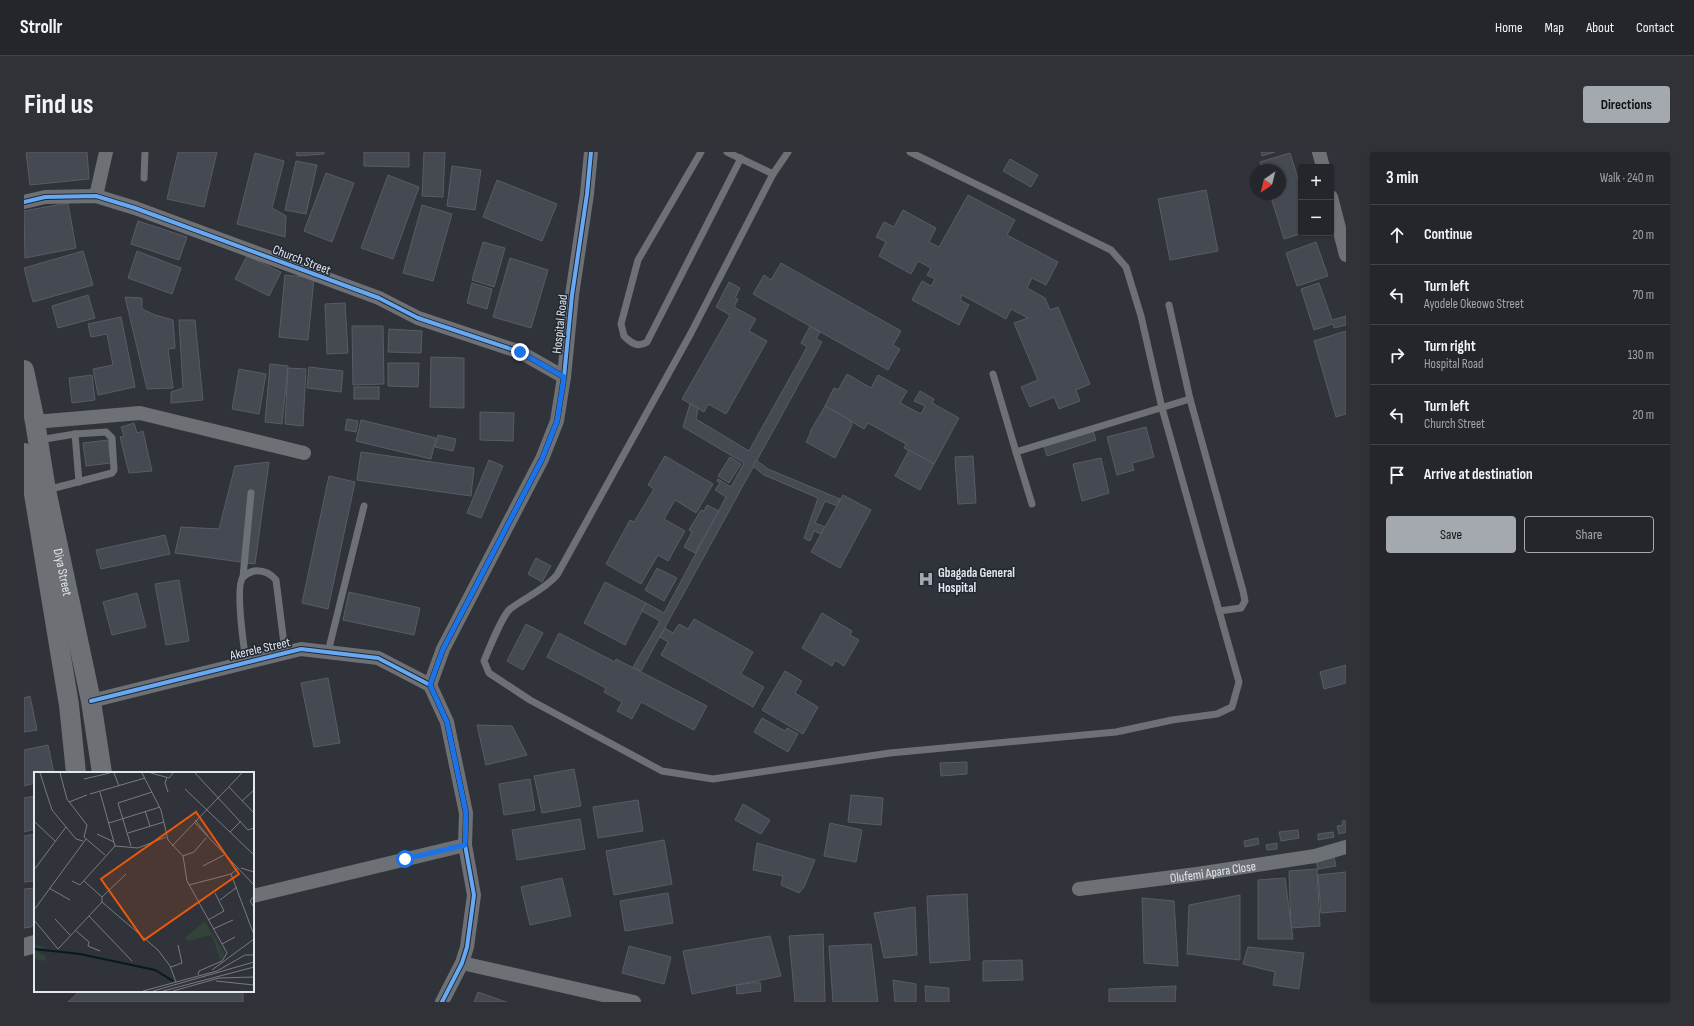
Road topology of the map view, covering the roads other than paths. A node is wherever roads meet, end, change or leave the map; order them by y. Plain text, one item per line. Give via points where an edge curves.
1 (106, 152) edge
2 (145, 152) edge
3 (591, 152) edge
4 (701, 152) edge
5 (727, 152) edge
6 (788, 152) edge
7 (910, 152) edge
8 (1319, 152) edge
9 (741, 158) junction
10 (1322, 164) edge
11 (773, 174) junction
12 (144, 178) dead end
13 (96, 196) junction
14 (1332, 200) edge
15 (24, 202) edge
16 (1346, 255) edge
17 (1169, 305) dead end
18 (24, 370) edge
19 (994, 374) dead end
20 (564, 377) junction
21 (1190, 399) junction
22 (1162, 408) junction
23 (75, 434) junction
24 (32, 439) edge
25 (1016, 452) junction
26 (304, 453) dead end
27 (79, 482) junction
28 (46, 490) junction
29 (251, 493) dead end
30 (1032, 504) dead end
31 (364, 506) dead end
32 (243, 577) junction
33 (1219, 611) junction
34 (285, 652) junction
35 (328, 652) junction
36 (246, 662) junction
37 (430, 685) junction
38 (91, 701) junction
39 (76, 772) edge
40 (102, 772) edge
41 (465, 845) junction
42 (1346, 847) edge
43 (1079, 889) dead end
44 (254, 896) edge
45 (34, 944) edge
46 (24, 947) edge
47 (462, 963) junction
48 (442, 1002) edge
49 (634, 1002) edge

1 - 13 street
2 - 12 lane
3 - 20 street, Hospital Road
4 - 9 lane via 638,260 621,324 624,336 639,346 648,342
5 - 9 lane
6 - 11 lane
7 - 22 lane via 1111,250 1126,267
8 - 10 street
9 - 11 lane
11 - 33 lane via 691,334 557,575 548,585 509,610 484,661 489,672 530,700 662,771 713,779 890,753 1116,732 1217,714 1232,707 1239,682
13 - 15 street, Church Street via 45,197
13 - 20 street, Church Street via 136,208 379,298 418,318 520,352
14 - 16 street
17 - 21 lane
18 - 24 main road, Diya Street
19 - 25 lane
20 - 37 street, Hospital Road via 557,421 542,459 443,649
21 - 22 lane
21 - 33 lane via 1245,601 1241,608
22 - 25 lane
22 - 33 lane
23 - 24 lane
23 - 27 lane
23 - 27 lane via 106,432 112,438 114,470 109,475
24 - 26 street via 140,412
24 - 28 main road, Diya Street
24 - 39 main road, Diya Street via 34,494 69,705
25 - 30 lane
27 - 28 lane
28 - 38 main road, Diya Street
29 - 32 lane
31 - 35 lane
32 - 34 lane via 250,572 258,571 270,574 276,580
32 - 36 lane via 240,585 240,602
34 - 35 street, Akerele Street via 301,649
34 - 36 street, Akerele Street
35 - 37 street, Akerele Street via 378,658
36 - 38 street, Akerele Street
37 - 41 street via 447,722 466,813
38 - 40 main road, Diya Street
41 - 44 street
41 - 47 street via 474,895
42 - 43 street, Olufemi Apara Close via 1315,856
45 - 46 street
47 - 48 street
47 - 49 street

